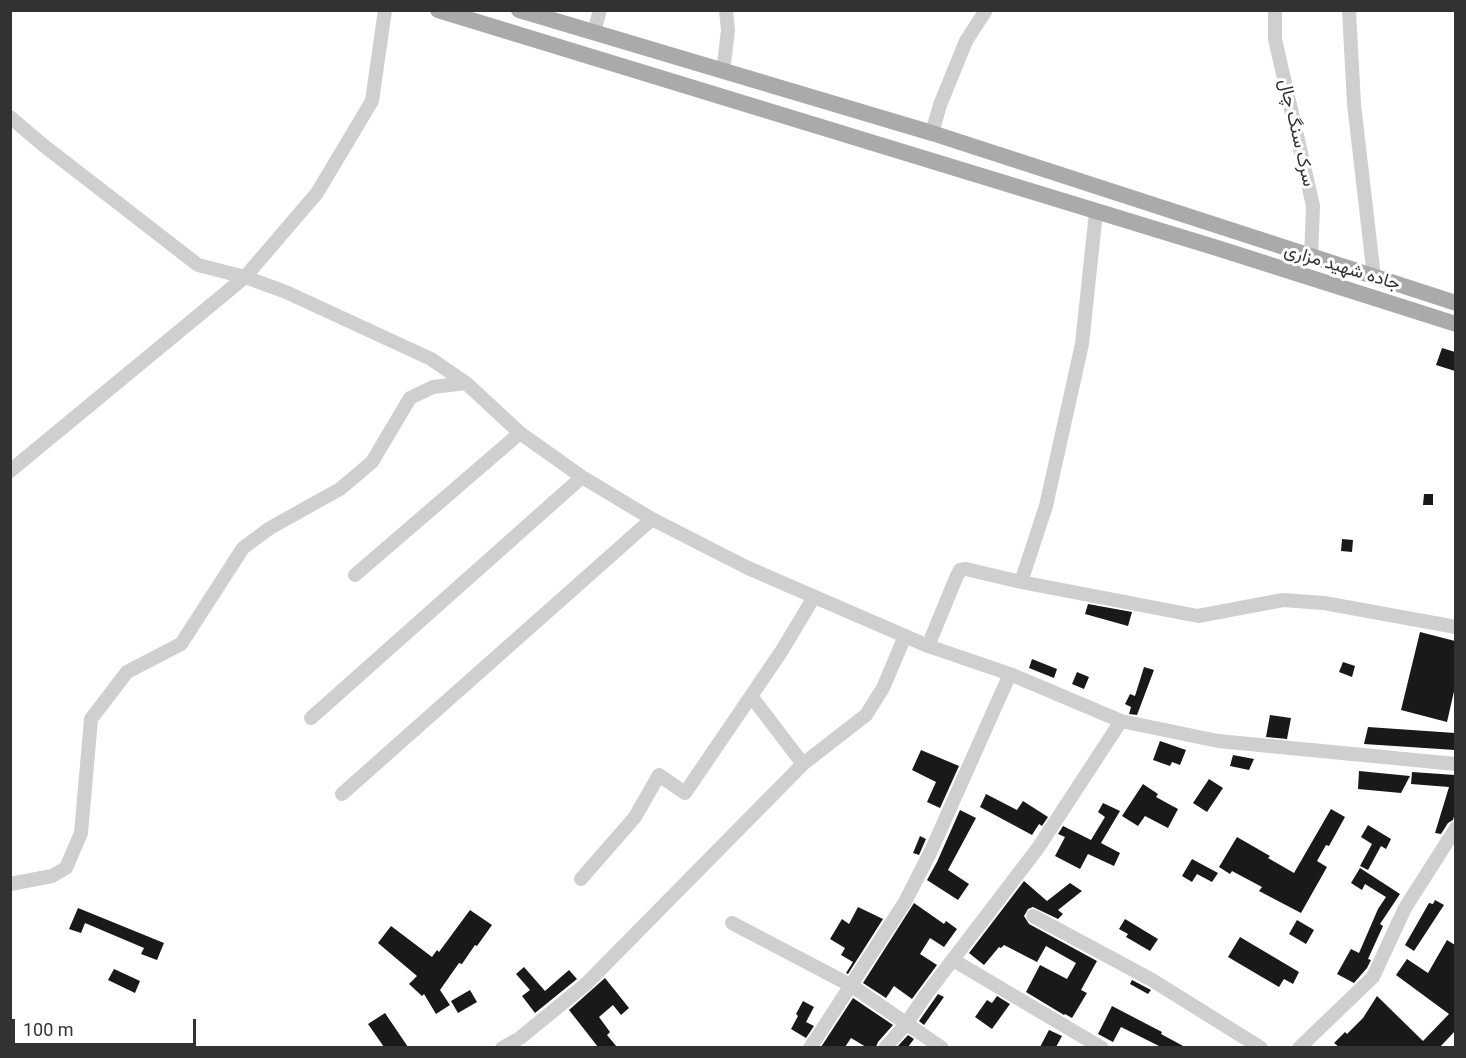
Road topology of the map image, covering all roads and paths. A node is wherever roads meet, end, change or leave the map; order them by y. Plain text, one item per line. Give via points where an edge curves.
1 (385, 10) edge
2 (438, 10) edge
3 (600, 10) edge
4 (726, 10) edge
5 (986, 10) edge
6 (1275, 10) edge
7 (1349, 10) edge
8 (529, 12) edge
9 (594, 32) junction
10 (723, 72) junction
11 (10, 117) edge
12 (932, 134) junction
13 (1096, 212) junction
14 (1222, 227) junction
15 (1274, 245) junction
16 (1217, 248) junction
17 (1311, 257) junction
18 (1269, 266) junction
19 (244, 277) junction
20 (1374, 277) junction
21 (1455, 303) edge
22 (1455, 324) edge
23 (466, 383) junction
24 (520, 432) junction
25 (10, 471) edge
26 (582, 477) junction
27 (652, 519) junction
28 (355, 575) dead end
29 (1021, 582) junction
30 (814, 597) junction
31 (1455, 627) edge
32 (905, 636) junction
33 (928, 646) junction
34 (1010, 674) junction
35 (751, 696) junction
36 (311, 718) dead end
37 (1121, 721) junction
38 (803, 764) junction
39 (1455, 764) edge
40 (342, 794) dead end
41 (1455, 828) edge
42 (581, 879) dead end
43 (10, 884) edge
44 (1034, 916) dead end
45 (732, 923) dead end
46 (953, 960) junction
47 (852, 986) junction
48 (906, 1024) junction
49 (502, 1047) edge
50 (810, 1047) edge
51 (885, 1047) edge
52 (942, 1047) edge
53 (1102, 1047) edge
54 (1261, 1047) edge
55 (1299, 1047) edge

1 - 19 street via 372,101 317,193
2 - 13 main road, جاده شهید مزاری
3 - 9 street
4 - 10 street
5 - 12 street via 966,41
6 - 17 street, سرک سنگ چال via 1275,39 1313,206
7 - 20 street via 1354,104
8 - 9 main road
9 - 10 main road
10 - 12 main road
11 - 19 street via 198,265
12 - 14 main road
13 - 16 main road, جاده شهید مزاری
13 - 29 street via 1082,344 1046,506
14 - 15 main road
14 - 16 main road via 1230,240 1226,246
15 - 17 main road
15 - 18 main road via 1258,254
16 - 18 main road, جاده شهید مزاری
17 - 20 main road
18 - 22 main road, جاده شهید مزاری
19 - 23 street via 431,358
19 - 25 street
20 - 21 main road
23 - 24 street
23 - 43 street via 433,387 410,398 372,462 340,489 270,528 243,548 181,644 127,672 91,719 81,833 66,868 52,876
24 - 26 street
24 - 28 street
26 - 27 street
26 - 36 street
27 - 30 street
27 - 40 street
29 - 31 street via 1198,616 1283,600 1324,603
29 - 33 street via 960,570
30 - 32 street
30 - 35 street
32 - 33 street
32 - 38 street via 883,688 866,715
33 - 34 street
34 - 37 street
34 - 47 street via 905,902
35 - 38 street
35 - 42 street via 685,793 659,775 635,817
37 - 39 street via 1218,741
37 - 46 street via 1038,849
38 - 49 street via 586,984 520,1038
41 - 55 street via 1405,908 1372,977
44 - 54 street via 1152,980
45 - 47 street
46 - 48 street
46 - 53 street
47 - 48 street
47 - 50 street
48 - 51 street
48 - 52 street

